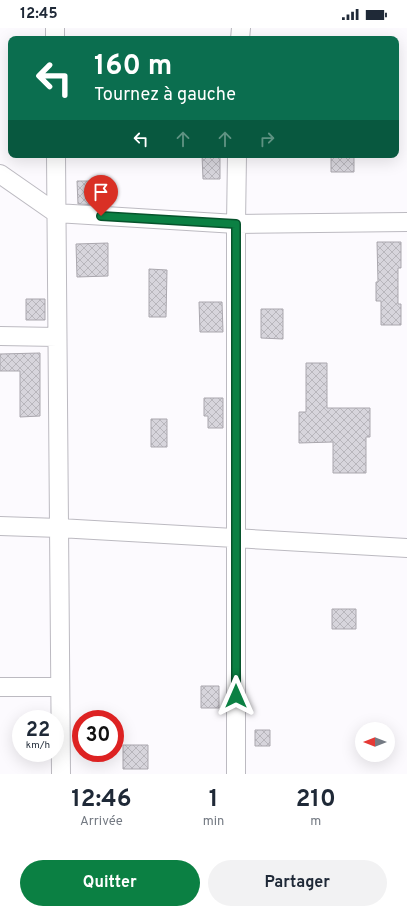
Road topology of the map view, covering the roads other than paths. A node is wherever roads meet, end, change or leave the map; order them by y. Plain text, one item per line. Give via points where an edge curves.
1 (56, 158) edge
2 (237, 158) edge
3 (0, 174) edge
4 (56, 213) junction
5 (407, 222) edge
6 (236, 224) junction
7 (0, 336) edge
8 (57, 337) junction
9 (0, 526) edge
10 (59, 528) junction
11 (236, 539) junction
12 (407, 548) edge
13 (0, 687) edge
14 (60, 688) junction
15 (61, 774) edge
16 (236, 774) edge

1 - 4 street
2 - 6 street
3 - 4 street
4 - 6 street
4 - 8 street
5 - 6 street
6 - 11 street
7 - 8 street
8 - 10 street
9 - 10 street
10 - 11 street
10 - 14 street
11 - 12 street
11 - 16 street
13 - 14 street
14 - 15 street

